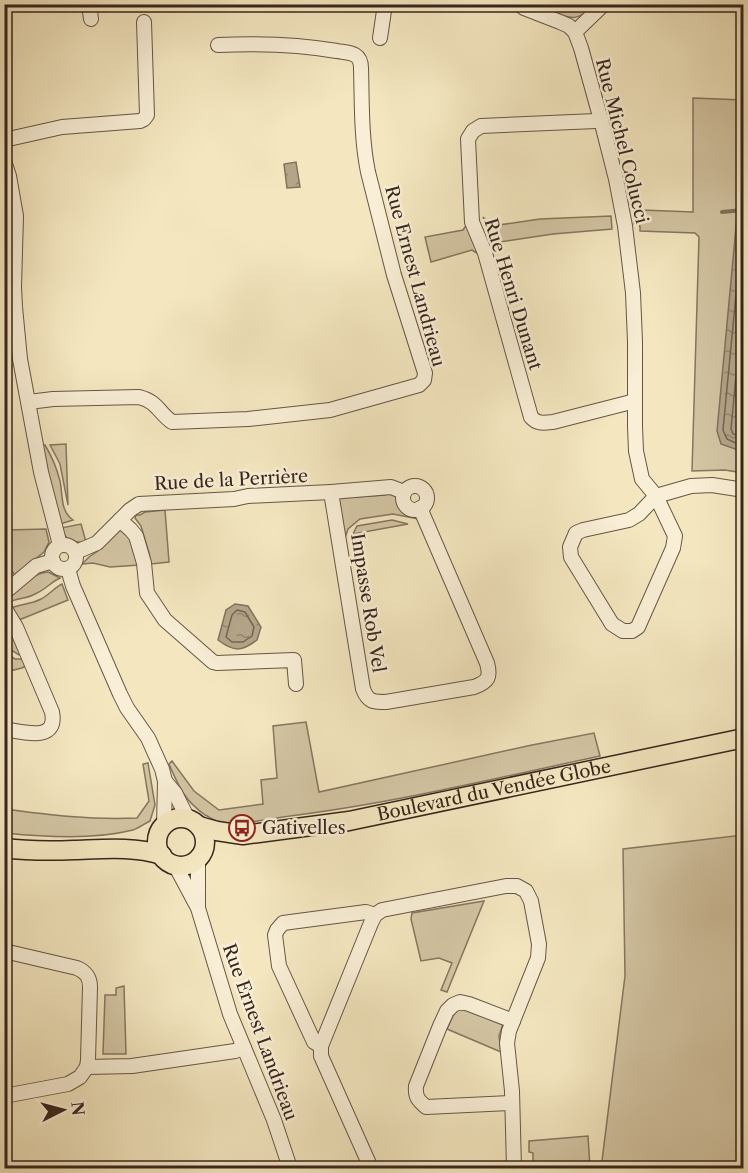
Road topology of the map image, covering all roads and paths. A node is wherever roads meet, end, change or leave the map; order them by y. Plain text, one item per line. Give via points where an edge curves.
1 (89, 4) edge
2 (385, 4) edge
3 (519, 4) edge
4 (604, 4) edge
5 (91, 19) dead end
6 (144, 22) dead end
7 (575, 32) junction
8 (380, 38) dead end
9 (218, 45) dead end
10 (601, 120) junction
11 (4, 140) edge
12 (4, 161) edge
13 (635, 401) junction
14 (28, 402) junction
15 (744, 490) edge
16 (331, 492) junction
17 (656, 496) junction
18 (420, 508) joint
19 (120, 520) junction
20 (60, 545) junction
21 (76, 552) junction
22 (52, 561) junction
23 (68, 569) junction
24 (4, 593) edge
25 (4, 608) edge
26 (296, 684) dead end
27 (4, 729) edge
28 (744, 738) edge
29 (165, 781) junction
30 (194, 823) junction
31 (162, 828) junction
32 (243, 835) junction
33 (4, 848) edge
34 (112, 848) junction
35 (200, 856) junction
36 (168, 860) junction
37 (198, 908) junction
38 (375, 915) junction
39 (4, 951) edge
40 (513, 1021) junction
41 (321, 1046) junction
42 (244, 1048) junction
43 (87, 1067) junction
44 (4, 1096) edge
45 (512, 1103) junction
46 (290, 1168) edge
47 (371, 1168) edge
48 (514, 1168) edge

1 - 5 street
2 - 8 street
3 - 7 street
4 - 7 street
6 - 11 street via 144,119 62,127
7 - 10 street, Rue Michel Colucci
9 - 14 street, Rue Ernest Landrieau via 287,44 353,54 359,59 368,172 424,380 419,385 338,409 248,419 172,422 153,402 140,397
10 - 13 street, Rue Michel Colucci via 626,226 633,302
10 - 13 street, Rue Henri Dunant via 481,126 473,131 468,139 472,222 535,422 553,422
12 - 14 street via 16,216 15,307
13 - 17 street, Rue Michel Colucci via 640,474
14 - 20 street
15 - 17 street via 691,486
16 - 18 street, Rue de la Perrière via 391,487 404,492 414,486 426,494
16 - 18 street, Impasse Rob Vel via 363,689 370,700 377,702 474,687 488,679 487,663
16 - 19 street, Rue de la Perrière via 144,503
17 - 17 street, Rue Michel Colucci via 629,520 576,532 570,547 571,557 612,624 623,631 638,627 673,548 675,536
19 - 21 street, Rue de la Perrière via 98,543
19 - 26 street via 136,536 147,593 165,620 213,662 294,660
20 - 21 street via 70,546
20 - 22 street via 53,551
21 - 23 street via 76,561
22 - 23 street via 59,568
22 - 24 street via 36,566
23 - 29 street via 102,655 127,708 148,738
25 - 27 street via 16,627 54,721 44,732
28 - 32 main road, Boulevard du Vendée Globe via 381,815
29 - 30 street
29 - 31 street
30 - 31 main road via 179,818
30 - 32 main road, Boulevard du Vendée Globe
30 - 35 main road via 205,839
31 - 34 main road
31 - 36 main road via 158,848
32 - 35 main road, Boulevard du Vendée Globe
33 - 34 main road
34 - 36 main road via 140,850
35 - 36 main road via 183,866
35 - 37 street, Rue Ernest Landrieau
36 - 37 street, Rue Ernest Landrieau
37 - 42 street, Rue Ernest Landrieau
38 - 40 street via 382,910 506,886 526,891 539,944 538,958
38 - 41 street
38 - 41 street via 366,912 283,923 277,930 279,966 314,1042
39 - 43 street via 77,968 87,974
40 - 45 street via 507,1043
40 - 45 street via 469,1004 453,1005 440,1026 415,1095 426,1107
41 - 47 street via 321,1056
42 - 43 street via 132,1066
42 - 46 street, Rue Ernest Landrieau
43 - 44 street via 76,1081 68,1084
45 - 48 street

